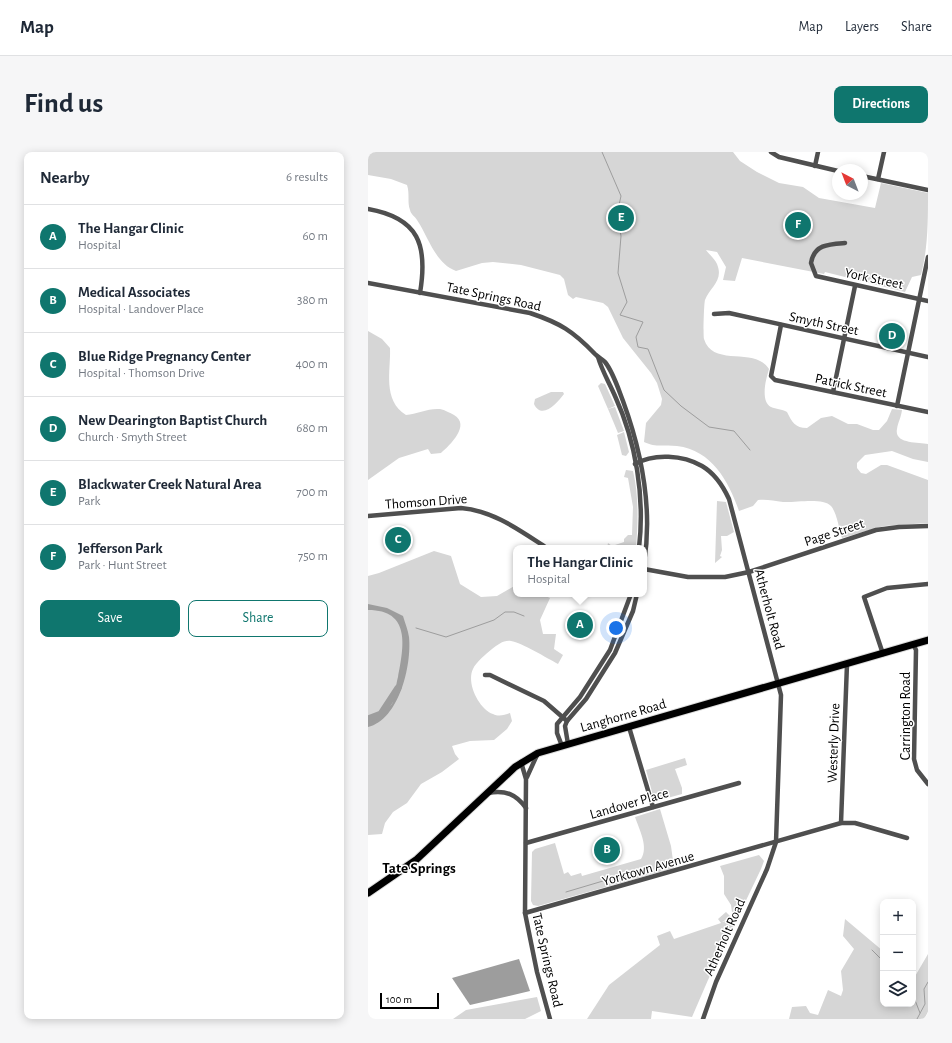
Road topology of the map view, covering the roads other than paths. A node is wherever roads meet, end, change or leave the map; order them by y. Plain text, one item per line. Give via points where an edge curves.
1 (771, 152) edge
2 (818, 152) edge
3 (884, 152) edge
4 (815, 166) junction
5 (832, 170) edge
6 (868, 177) edge
7 (878, 179) junction
8 (928, 190) edge
9 (368, 209) edge
10 (845, 243) dead end
11 (928, 257) edge
12 (368, 283) edge
13 (855, 286) junction
14 (420, 292) junction
15 (919, 299) junction
16 (928, 301) edge
17 (714, 314) dead end
18 (781, 325) junction
19 (844, 338) junction
20 (907, 352) junction
21 (598, 357) junction
22 (928, 357) edge
23 (833, 392) junction
24 (897, 406) junction
25 (928, 412) edge
26 (635, 458) junction
27 (642, 460) junction
28 (636, 464) junction
29 (368, 516) edge
30 (928, 526) edge
31 (542, 545) edge
32 (639, 545) edge
33 (646, 545) edge
34 (647, 569) edge
35 (749, 572) junction
36 (928, 584) edge
37 (630, 597) edge
38 (636, 597) edge
39 (928, 640) edge
40 (913, 644) junction
41 (883, 654) junction
42 (847, 664) junction
43 (485, 675) dead end
44 (779, 684) junction
45 (562, 717) junction
46 (567, 721) junction
47 (629, 726) junction
48 (565, 745) junction
49 (538, 753) junction
50 (521, 762) junction
51 (526, 779) junction
52 (738, 783) dead end
53 (928, 784) edge
54 (487, 793) junction
55 (653, 807) junction
56 (526, 809) junction
57 (841, 823) junction
58 (907, 838) dead end
59 (776, 842) junction
60 (526, 843) junction
61 (368, 893) edge
62 (525, 914) junction
63 (550, 1019) edge
64 (703, 1019) edge

1 - 4 street via 778,157
2 - 4 street
3 - 7 street
4 - 5 street
6 - 7 street
7 - 8 street
9 - 14 street via 393,216 407,225 417,238 424,262
10 - 13 street, York Street via 827,244 816,251 811,263 816,276
11 - 15 street
12 - 14 street, Tate Springs Road
13 - 15 street, York Street
13 - 19 street
14 - 21 street, Tate Springs Road via 530,313 544,318 565,326
15 - 16 street, York Street
15 - 20 street
17 - 18 street, Smyth Street via 729,314
18 - 19 street, Smyth Street
18 - 23 street, Patrick Street via 771,376 775,380
19 - 20 street, Smyth Street
19 - 23 street
20 - 22 street, Smyth Street
20 - 24 street
21 - 26 street, Tate Springs Road via 624,420
21 - 27 street, Tate Springs Road via 605,362 620,393
23 - 24 street, Patrick Street
24 - 25 street, Patrick Street
26 - 27 street, Atherholt Road
26 - 28 street, Tate Springs Road
27 - 28 street, Atherholt Road
27 - 33 street, Tate Springs Road via 648,519
27 - 35 street, Atherholt Road via 671,457 686,460 702,466 715,477 730,499
28 - 32 street, Tate Springs Road via 641,504
29 - 31 street, Thomson Drive via 473,509 502,519
30 - 35 street, Page Street via 876,530
34 - 35 street via 704,578
35 - 44 street, Atherholt Road
36 - 41 street via 887,588 864,597
37 - 45 street via 610,650 580,697
38 - 46 street via 631,616 604,673
39 - 40 main road, Langhorne Road
40 - 41 main road, Langhorne Road
40 - 53 street, Carrington Road via 916,650 914,759 917,770
41 - 42 main road, Langhorne Road
42 - 44 main road, Langhorne Road
42 - 57 street, Westerly Drive
43 - 45 street via 490,675 544,701
44 - 47 main road, Langhorne Road
44 - 59 street, Atherholt Road via 781,694
45 - 46 street
45 - 48 street via 557,724 557,733
46 - 48 street
47 - 48 main road, Langhorne Road
47 - 55 street
48 - 49 main road, Langhorne Road
49 - 50 main road, Langhorne Road
49 - 51 street, Tate Springs Road
50 - 51 street, Tate Springs Road
50 - 54 main road, Langhorne Road
51 - 56 street, Tate Springs Road
52 - 55 street, Landover Place
54 - 56 street via 508,792 521,800
54 - 61 main road, Langhorne Road via 416,860
55 - 60 street, Landover Place
56 - 60 street, Tate Springs Road
57 - 58 street, Yorktown Avenue via 855,823
57 - 59 street, Yorktown Avenue
59 - 62 street, Yorktown Avenue
59 - 64 street, Atherholt Road via 767,869 716,982
60 - 62 street, Tate Springs Road
62 - 63 street, Tate Springs Road

